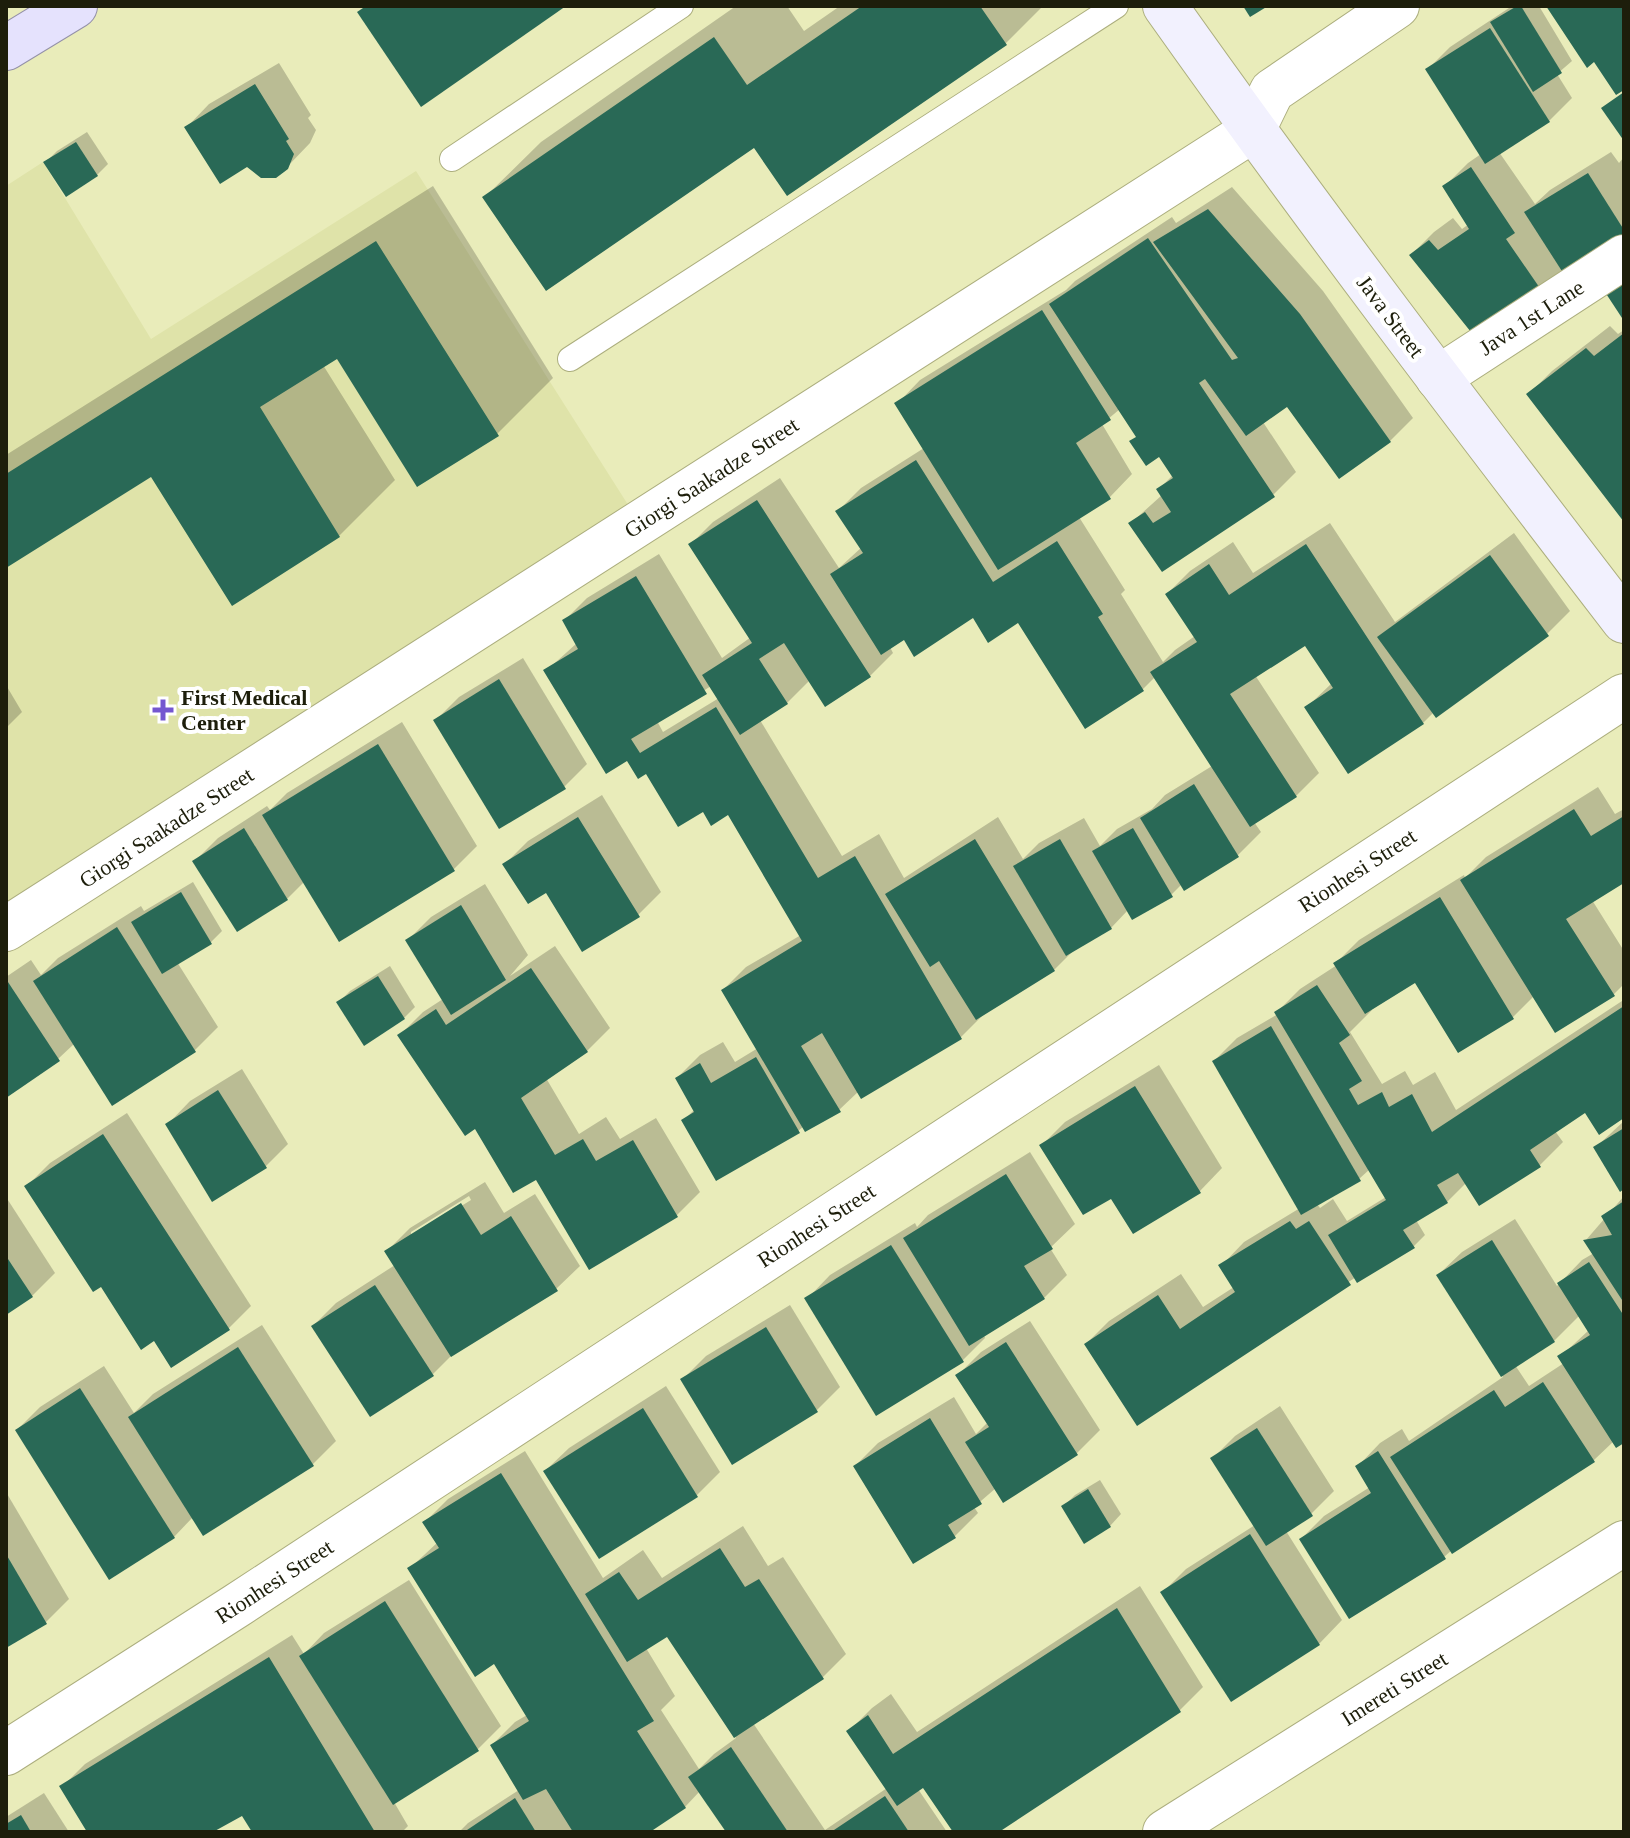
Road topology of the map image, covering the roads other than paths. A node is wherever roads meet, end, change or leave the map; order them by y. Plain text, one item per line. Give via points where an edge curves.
1 (75, 6) edge
2 (681, 6) edge
3 (1116, 6) edge
4 (1165, 6) edge
5 (1397, 6) edge
6 (6, 48) edge
7 (1253, 130) junction
8 (452, 159) dead end
9 (1624, 257) edge
10 (570, 359) dead end
11 (1438, 378) junction
12 (1624, 621) edge
13 (1624, 696) edge
14 (6, 929) edge
15 (1624, 1543) edge
16 (6, 1753) edge
17 (1165, 1832) edge

1 - 6 main road
2 - 8 lane
3 - 10 lane
4 - 7 street, Java Street
5 - 7 street via 1272,91
7 - 11 street, Java Street
7 - 14 street, Giorgi Saakadze Street
9 - 11 street, Java 1st Lane
11 - 12 street, Java Street
13 - 16 street, Rionhesi Street
15 - 17 street, Imereti Street

